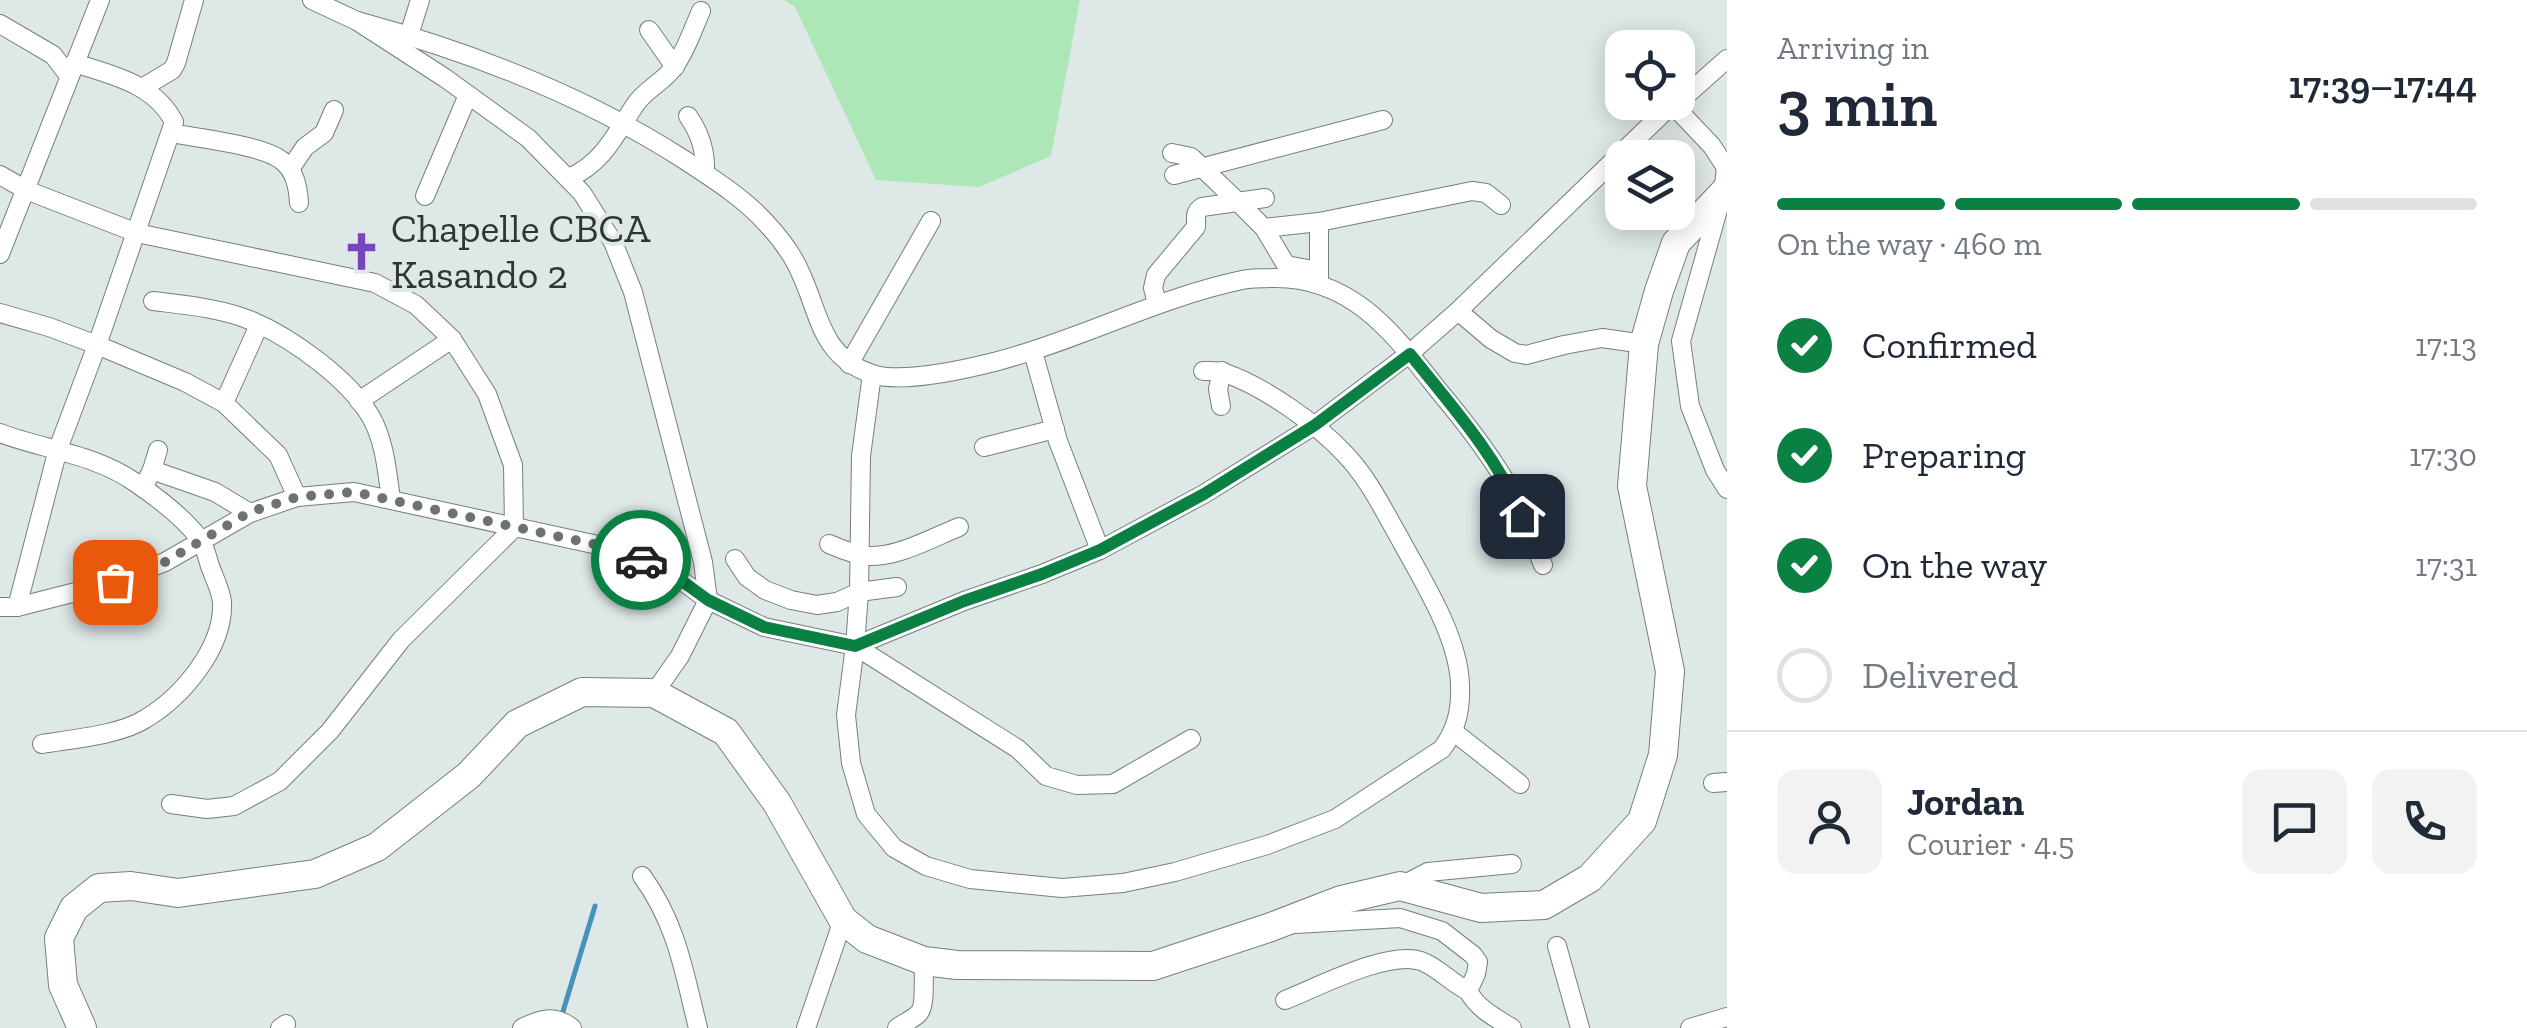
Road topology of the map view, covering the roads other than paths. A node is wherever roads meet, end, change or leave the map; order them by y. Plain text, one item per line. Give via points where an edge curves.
1 (100, 0) edge
2 (194, 0) edge
3 (312, 0) edge
4 (420, 0) edge
5 (701, 11) dead end
6 (358, 21) junction
7 (0, 24) edge
8 (649, 30) dead end
9 (409, 35) junction
10 (1727, 59) edge
11 (675, 67) junction
12 (72, 70) junction
13 (1695, 87) edge
14 (142, 88) junction
15 (468, 95) junction
16 (334, 110) dead end
17 (688, 116) dead end
18 (1383, 120) dead end
19 (1656, 120) edge
20 (1687, 120) edge
21 (625, 124) junction
22 (171, 133) junction
23 (1172, 153) dead end
24 (1202, 167) junction
25 (290, 169) junction
26 (705, 174) junction
27 (0, 175) edge
28 (1174, 175) dead end
29 (569, 178) junction
30 (26, 190) junction
31 (1725, 190) edge
32 (425, 196) dead end
33 (1265, 198) dead end
34 (298, 203) dead end
35 (1239, 203) junction
36 (1502, 205) dead end
37 (931, 221) dead end
38 (1318, 222) junction
39 (1264, 228) junction
40 (137, 233) junction
41 (0, 254) edge
42 (1319, 278) junction
43 (153, 301) dead end
44 (1158, 303) junction
45 (1458, 311) junction
46 (0, 313) edge
47 (259, 325) junction
48 (452, 339) junction
49 (1644, 344) junction
50 (97, 346) junction
51 (1033, 352) junction
52 (1410, 354) junction
53 (849, 364) junction
54 (1203, 370) dead end
55 (1222, 372) junction
56 (872, 374) junction
57 (359, 402) junction
58 (224, 403) junction
59 (1221, 406) dead end
60 (1315, 425) junction
61 (1054, 430) junction
62 (0, 434) edge
63 (984, 447) dead end
64 (58, 449) junction
65 (158, 450) dead end
66 (152, 470) junction
67 (143, 488) junction
68 (1727, 489) edge
69 (297, 497) junction
70 (390, 500) junction
71 (250, 512) junction
72 (514, 528) junction
73 (959, 528) dead end
74 (201, 540) junction
75 (828, 544) dead end
76 (1100, 550) junction
77 (859, 554) junction
78 (734, 559) dead end
79 (1544, 565) dead end
80 (897, 587) dead end
81 (859, 592) junction
82 (708, 600) junction
83 (8, 607) edge
84 (855, 646) junction
85 (654, 694) junction
86 (1454, 732) junction
87 (1191, 739) dead end
88 (42, 744) dead end
89 (1520, 784) dead end
90 (171, 804) dead end
91 (1512, 864) dead end
92 (642, 876) dead end
93 (1400, 886) junction
94 (843, 920) junction
95 (1271, 927) junction
96 (1557, 946) dead end
97 (924, 961) junction
98 (1468, 991) junction
99 (1285, 1000) dead end
100 (1727, 1017) edge
101 (565, 1024) edge
102 (82, 1028) edge
103 (522, 1028) edge
104 (698, 1028) edge
105 (806, 1028) edge
106 (897, 1028) edge
107 (1512, 1028) edge
108 (1580, 1028) edge
109 (1690, 1028) edge

1 - 12 street
2 - 14 street via 172,70
3 - 6 street
4 - 9 street
5 - 11 street
6 - 9 street
6 - 15 street
7 - 12 street
8 - 11 street
9 - 21 street
10 - 13 street
11 - 21 street via 636,103
12 - 14 street
12 - 30 street
14 - 22 street via 168,111
15 - 29 street
15 - 32 street
16 - 25 street via 324,133
17 - 26 street via 706,155
18 - 24 street
19 - 45 street
20 - 31 street via 1726,168
21 - 26 street
21 - 29 street via 585,171
22 - 25 street via 261,150
22 - 40 street
23 - 24 street
24 - 28 street
24 - 35 street
25 - 34 street
26 - 53 street via 767,224 800,271 833,350
27 - 30 street
29 - 82 street via 613,242 633,292
30 - 40 street
30 - 41 street
31 - 49 highway via 1676,244
31 - 68 street via 1681,341 1690,406
33 - 35 street
35 - 39 street
35 - 44 street via 1197,210 1196,226 1156,275
36 - 38 street via 1472,191
37 - 53 street
38 - 39 street
38 - 42 street
39 - 42 street via 1286,265
40 - 48 street via 375,283 416,305
40 - 50 street
42 - 44 street via 1246,278
42 - 52 street via 1372,313
43 - 47 street
44 - 51 street
45 - 49 street via 1490,339 1526,355 1602,338
45 - 52 street
46 - 50 street
47 - 57 street via 322,364
47 - 58 street
48 - 57 street
48 - 72 street via 487,394 512,466
49 - 93 highway via 1632,486 1670,671 1664,754 1642,821 1590,878 1544,905 1480,908
50 - 58 street
50 - 64 street
51 - 56 street via 893,378
51 - 61 street
52 - 60 street
52 - 79 street via 1512,491
53 - 56 street
54 - 55 street
55 - 59 street
55 - 60 street
56 - 77 street via 860,456
57 - 70 street via 384,449
58 - 69 street via 278,455
60 - 76 street
60 - 86 street via 1370,486 1454,649 1460,709
61 - 63 street
61 - 76 street
62 - 64 street
64 - 67 street
64 - 83 street
65 - 66 street
66 - 67 street
66 - 71 street
67 - 74 street
69 - 70 street via 354,492
69 - 71 street
70 - 72 street
71 - 74 street
72 - 82 street via 607,547 667,570
72 - 90 street via 401,640 330,731 280,781 234,806
73 - 77 street via 900,551
74 - 83 street via 115,582
74 - 88 street via 222,601 201,668 144,721
75 - 77 street
76 - 84 street
77 - 81 street
78 - 81 street via 765,590 791,600 827,604
80 - 81 street
81 - 84 street
82 - 84 street via 764,627
82 - 85 street
84 - 86 street via 846,716 866,814 894,848 970,879 1062,888 1123,883 1267,845 1335,818 1442,749
84 - 87 street via 1018,749 1046,776 1077,785 1113,784
85 - 94 highway via 726,732 778,803
85 - 102 highway via 582,692 517,724 469,775 378,848 315,874 178,893 99,888 74,908 59,938 63,986
86 - 89 street
91 - 93 street via 1428,872
92 - 104 street via 676,940
93 - 95 highway
94 - 97 highway via 866,939
94 - 105 street
95 - 97 highway via 1154,966
95 - 98 street via 1400,918 1442,931 1478,962
96 - 108 street
97 - 106 street via 923,1004
98 - 99 street via 1426,962 1407,958
98 - 107 street via 1482,1010
100 - 109 street
101 - 103 street via 542,1018

